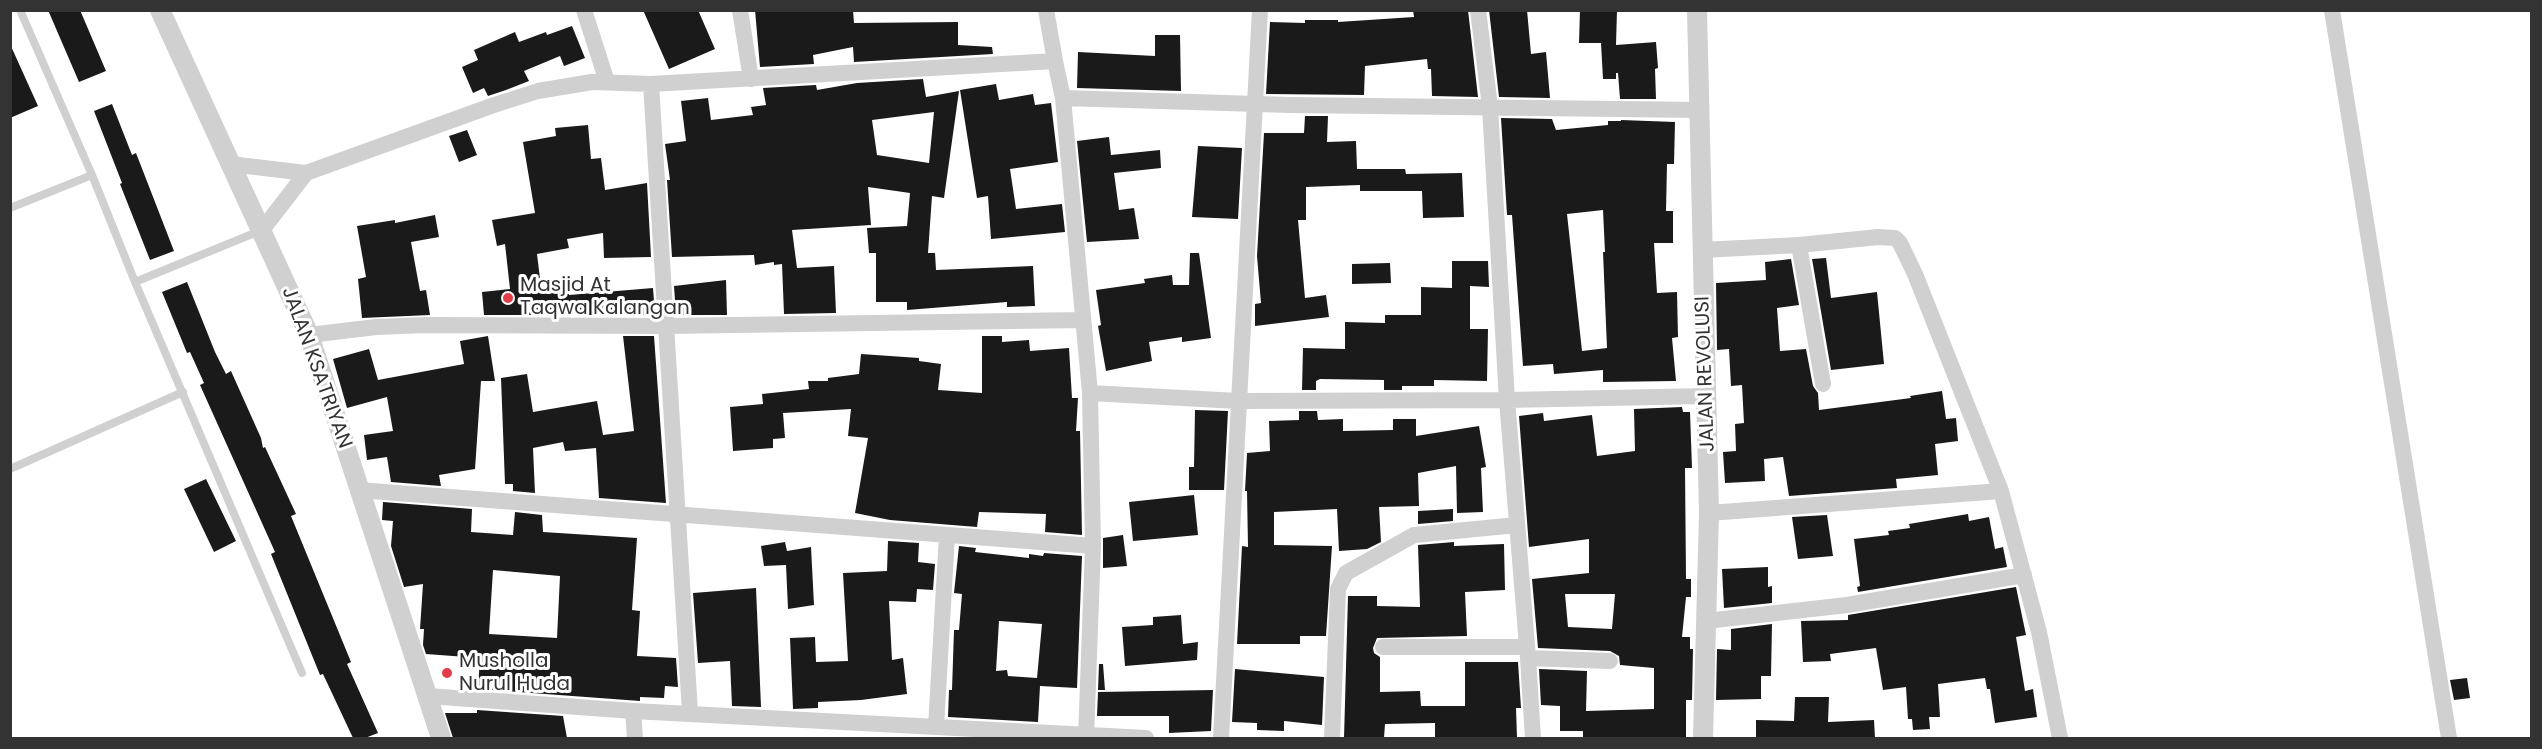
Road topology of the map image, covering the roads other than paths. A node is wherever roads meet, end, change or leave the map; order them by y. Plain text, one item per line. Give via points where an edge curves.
1 (20, 10) edge
2 (160, 10) edge
3 (584, 10) edge
4 (740, 10) edge
5 (1046, 10) edge
6 (1260, 10) edge
7 (1478, 10) edge
8 (1697, 10) edge
9 (2332, 10) edge
10 (1055, 61) junction
11 (751, 79) junction
12 (607, 82) junction
13 (651, 84) junction
14 (1063, 98) junction
15 (1256, 104) junction
16 (1490, 107) junction
17 (1700, 110) junction
18 (230, 164) junction
19 (306, 173) junction
20 (92, 176) junction
21 (10, 207) edge
22 (262, 230) junction
23 (1799, 244) junction
24 (1702, 249) junction
25 (135, 282) junction
26 (1083, 320) junction
27 (665, 326) junction
28 (309, 335) junction
29 (1823, 384) dead end
30 (183, 392) junction
31 (1090, 393) junction
32 (1707, 396) junction
33 (1507, 400) junction
34 (1238, 401) junction
35 (10, 469) edge
36 (358, 490) junction
37 (2001, 491) junction
38 (1709, 513) junction
39 (676, 515) junction
40 (1517, 525) junction
41 (946, 535) junction
42 (1093, 546) junction
43 (2024, 575) junction
44 (1706, 621) junction
45 (1383, 647) dead end
46 (1528, 653) junction
47 (1610, 661) dead end
48 (302, 673) dead end
49 (428, 696) junction
50 (633, 711) junction
51 (690, 712) junction
52 (936, 727) junction
53 (864, 731) edge
54 (1086, 737) edge
55 (441, 738) edge
56 (635, 738) edge
57 (1146, 738) edge
58 (1221, 738) edge
59 (1332, 738) edge
60 (1533, 738) edge
61 (1703, 738) edge
62 (2060, 738) edge
63 (2449, 738) edge

1 - 20 lane
2 - 18 street, JALAN KSATRIYAN
3 - 12 street
4 - 11 street
5 - 10 street
6 - 15 street
7 - 16 street
8 - 17 street, JALAN REVOLUSI
9 - 63 street
10 - 11 street
10 - 14 street
11 - 13 street
12 - 13 street
12 - 19 street via 538,91
13 - 27 street
14 - 15 street
14 - 26 street
15 - 16 street
15 - 34 street
16 - 17 street
16 - 33 street
17 - 24 street, JALAN REVOLUSI
18 - 19 street
18 - 22 street, JALAN KSATRIYAN
19 - 22 street
20 - 21 lane
20 - 25 lane
22 - 25 lane
22 - 28 street, JALAN KSATRIYAN
23 - 24 street
23 - 29 street
23 - 37 street via 1878,237 1899,241
24 - 32 street, JALAN REVOLUSI
25 - 30 lane
26 - 27 street
26 - 31 street
27 - 28 street via 425,325
27 - 39 street
28 - 36 street, JALAN KSATRIYAN
30 - 35 lane
30 - 48 lane
31 - 34 street
31 - 42 street
32 - 33 street
32 - 38 street, JALAN REVOLUSI
33 - 34 street
33 - 40 street
34 - 58 street
36 - 39 street
36 - 49 street, JALAN KSATRIYAN
37 - 38 street
37 - 43 street
38 - 44 street, JALAN REVOLUSI
39 - 41 street
39 - 51 street
40 - 46 street
40 - 59 street via 1414,535 1346,573 1338,590
41 - 42 street
41 - 52 street
42 - 54 street
43 - 44 street via 1847,604
43 - 62 street
44 - 61 street, JALAN REVOLUSI
45 - 46 street
46 - 47 street
46 - 60 street
49 - 50 street
49 - 55 street, JALAN KSATRIYAN
50 - 51 street
50 - 56 street
51 - 53 street
52 - 53 street
52 - 54 street
54 - 57 street

